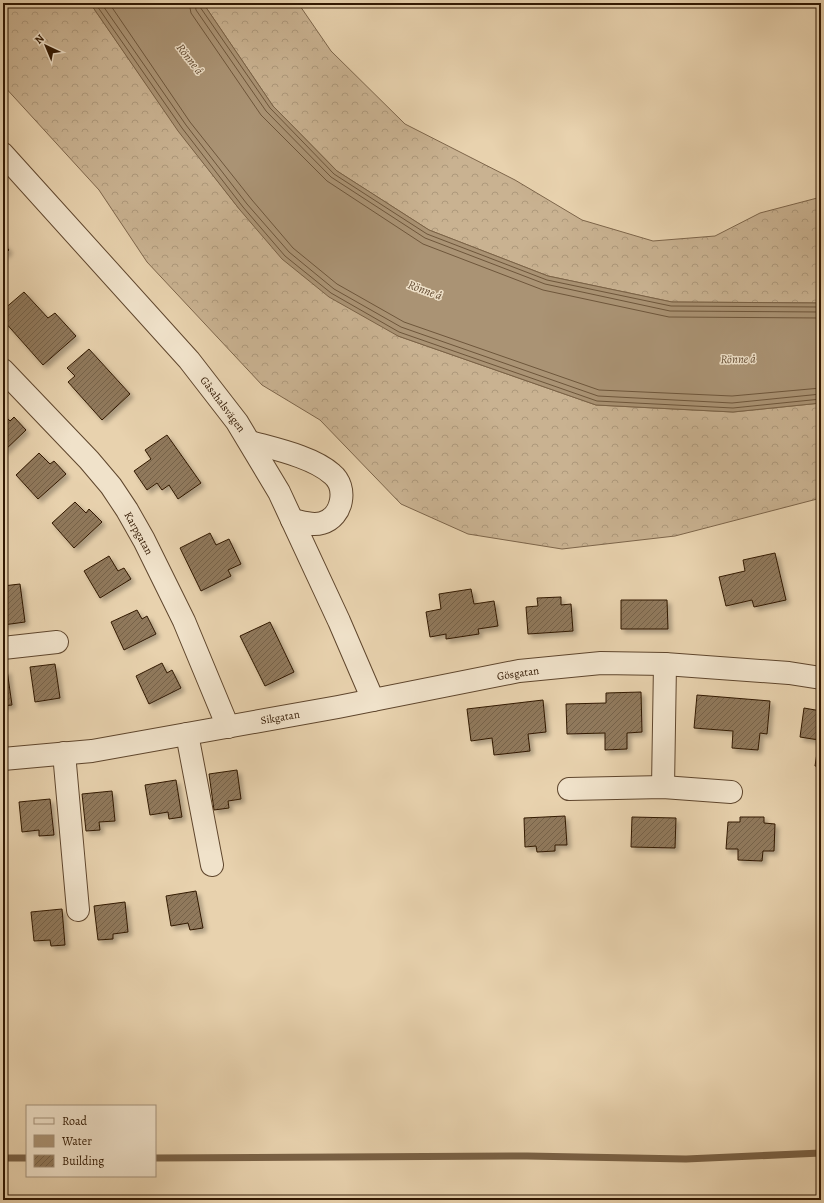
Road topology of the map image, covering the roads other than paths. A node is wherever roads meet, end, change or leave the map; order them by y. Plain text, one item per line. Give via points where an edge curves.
1 (3, 154) edge
2 (3, 370) edge
3 (250, 442) junction
4 (292, 520) junction
5 (57, 642) dead end
6 (3, 648) edge
7 (665, 664) junction
8 (821, 678) edge
9 (373, 700) junction
10 (228, 726) junction
11 (187, 734) junction
12 (64, 753) junction
13 (3, 759) edge
14 (663, 787) junction
15 (569, 790) dead end
16 (731, 792) dead end
17 (212, 865) dead end
18 (78, 910) dead end

1 - 3 street, Gåsahalsvägen via 189,360
2 - 10 street, Karpgatan via 90,460 127,510 184,621
3 - 4 street, Gåsahalsvägen
3 - 4 street via 310,460 334,475 340,486 341,506 333,517 324,523 314,525
4 - 9 street, Gåsahalsvägen
5 - 6 street
7 - 8 street, Gösgatan via 789,673
7 - 9 street, Gösgatan via 601,663 519,671
7 - 14 street
9 - 10 street, Sikgatan
10 - 11 street, Sikgatan
11 - 12 street, Sikgatan via 92,751
11 - 17 street
12 - 13 street, Sikgatan
12 - 18 street
14 - 15 street
14 - 16 street

